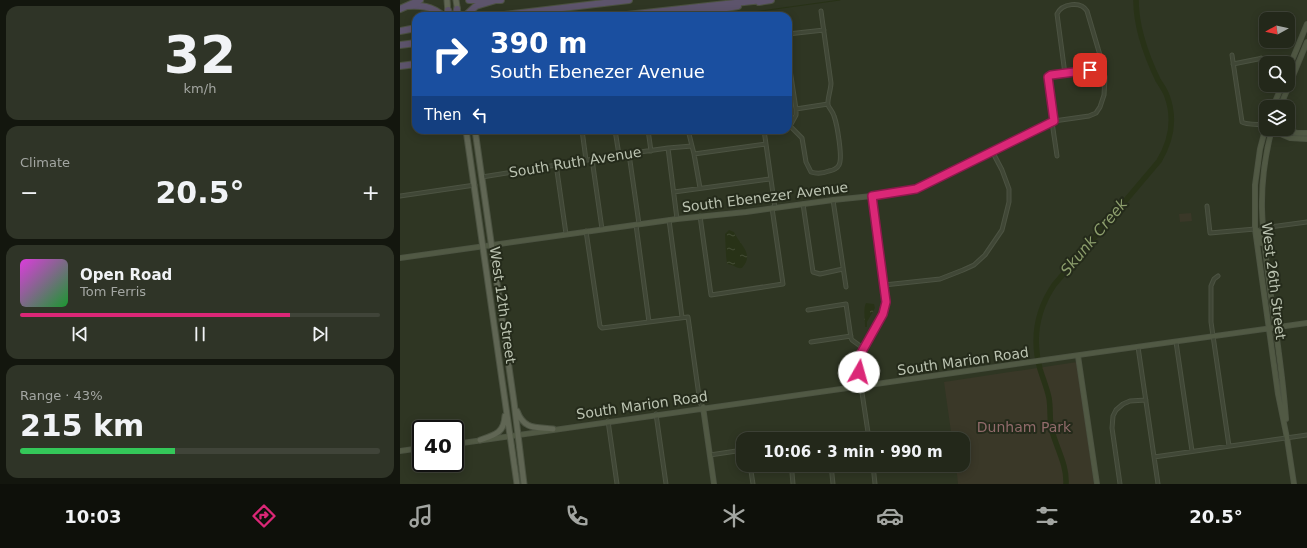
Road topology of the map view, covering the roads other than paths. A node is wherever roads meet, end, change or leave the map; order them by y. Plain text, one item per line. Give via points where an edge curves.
1 (420, 0) edge
2 (447, 0) edge
3 (456, 0) edge
4 (469, 0) edge
5 (496, 0) edge
6 (502, 0) edge
7 (629, 0) edge
8 (762, 0) edge
9 (771, 0) edge
10 (407, 6) junction
11 (400, 8) edge
12 (457, 9) edge
13 (821, 11) dead end
14 (438, 12) edge
15 (449, 12) edge
16 (469, 12) edge
17 (529, 12) edge
18 (654, 12) edge
19 (703, 12) edge
20 (1307, 24) edge
21 (412, 29) edge
22 (824, 30) junction
23 (400, 31) edge
24 (792, 34) edge
25 (1307, 42) edge
26 (412, 44) edge
27 (400, 45) edge
28 (1232, 56) dead end
29 (1294, 56) edge
30 (1259, 59) edge
31 (1233, 64) junction
32 (412, 65) edge
33 (401, 66) edge
34 (412, 68) edge
35 (1103, 68) junction
36 (1065, 74) junction
37 (792, 83) edge
38 (1283, 100) edge
39 (828, 104) junction
40 (796, 109) junction
41 (1053, 121) junction
42 (792, 122) edge
43 (1259, 124) edge
44 (792, 129) edge
45 (1295, 132) edge
46 (1307, 133) edge
47 (467, 134) edge
48 (476, 134) edge
49 (583, 134) edge
50 (616, 134) edge
51 (649, 134) edge
52 (689, 134) edge
53 (765, 134) edge
54 (1263, 136) edge
55 (1270, 136) edge
56 (1288, 136) edge
57 (1307, 139) edge
58 (766, 144) junction
59 (692, 146) junction
60 (668, 148) junction
61 (651, 151) junction
62 (992, 151) junction
63 (629, 154) junction
64 (694, 154) junction
65 (619, 155) junction
66 (1057, 156) dead end
67 (586, 160) junction
68 (592, 160) junction
69 (556, 164) junction
70 (482, 177) junction
71 (1256, 177) junction
72 (770, 179) junction
73 (475, 185) junction
74 (700, 188) junction
75 (674, 192) junction
76 (400, 196) edge
77 (872, 196) junction
78 (833, 200) junction
79 (803, 204) junction
80 (1207, 206) dead end
81 (773, 208) junction
82 (700, 216) junction
83 (677, 218) junction
84 (669, 220) junction
85 (1307, 222) edge
86 (637, 224) junction
87 (1262, 228) junction
88 (602, 229) junction
89 (1255, 229) junction
90 (586, 231) junction
91 (566, 234) junction
92 (491, 244) junction
93 (483, 245) junction
94 (400, 258) edge
95 (843, 269) junction
96 (1218, 276) dead end
97 (1269, 280) junction
98 (884, 286) junction
99 (846, 287) dead end
100 (808, 310) dead end
101 (682, 317) junction
102 (648, 322) junction
103 (1307, 323) edge
104 (1275, 327) junction
105 (1269, 328) junction
106 (850, 336) junction
107 (1214, 336) junction
108 (811, 342) dead end
109 (1176, 342) junction
110 (1138, 347) junction
111 (864, 348) junction
112 (1078, 356) junction
113 (861, 386) junction
114 (503, 391) junction
115 (1146, 400) junction
116 (514, 402) junction
117 (703, 407) junction
118 (656, 414) junction
119 (608, 421) junction
120 (553, 429) junction
121 (868, 432) edge
122 (518, 434) junction
123 (1307, 435) edge
124 (510, 436) junction
125 (1287, 438) junction
126 (480, 440) junction
127 (464, 443) edge
128 (1229, 446) junction
129 (412, 449) edge
130 (400, 451) edge
131 (736, 451) edge
132 (1192, 451) junction
133 (710, 455) junction
134 (1154, 457) junction
135 (751, 472) edge
136 (792, 472) edge
137 (832, 472) edge
138 (874, 472) edge
139 (517, 484) edge
140 (524, 484) edge
141 (617, 484) edge
142 (666, 484) edge
143 (714, 484) edge
144 (753, 484) edge
145 (793, 484) edge
146 (834, 484) edge
147 (875, 484) edge
148 (1097, 484) edge
149 (1120, 484) edge
150 (1158, 484) edge
151 (1294, 484) edge

1 - 10 highway
2 - 15 main road
3 - 12 main road
4 - 5 highway
5 - 6 highway
5 - 16 highway via 476,6
7 - 17 highway
8 - 18 highway
9 - 19 highway
10 - 11 highway
10 - 14 highway via 426,6
13 - 22 street
20 - 29 main road
21 - 23 highway
22 - 24 street
22 - 39 street via 831,83
25 - 38 main road
26 - 27 highway
28 - 31 street
30 - 31 street
31 - 43 street via 1242,122
32 - 33 highway
33 - 34 highway
35 - 36 street
35 - 36 street, South Ebenezer Avenue via 1087,12 1082,6 1064,6 1057,14
35 - 41 street, South Ebenezer Avenue via 1105,83 1099,110 1088,116
36 - 41 street via 1048,77
37 - 40 street
39 - 40 street
39 - 44 street via 834,115 840,158 839,165 834,170 811,172 806,162 802,138
40 - 42 street
41 - 62 street, South Ebenezer Avenue
41 - 66 street
45 - 46 main road
47 - 73 main road, West 12th Street
48 - 70 main road, West 12th Street
49 - 67 street
50 - 65 street
51 - 61 street
52 - 59 street
53 - 58 street
54 - 71 main road, West 26th Street
55 - 87 main road, West 26th Street via 1263,175
56 - 57 main road
58 - 64 street
58 - 72 street
59 - 60 street, South Ruth Avenue
59 - 64 street
60 - 61 street, South Ruth Avenue
60 - 75 street
61 - 63 street, South Ruth Avenue
62 - 77 street, South Ebenezer Avenue via 916,189
62 - 98 street via 1009,189 1009,202 1002,230 985,255 974,265 940,279
63 - 65 street, South Ruth Avenue
63 - 86 street
64 - 74 street
65 - 68 street, South Ruth Avenue
67 - 68 street, South Ruth Avenue
67 - 69 street, South Ruth Avenue
68 - 88 street
69 - 70 street, South Ruth Avenue
69 - 91 street
70 - 92 main road, West 12th Street
71 - 87 main road via 1258,220
71 - 89 main road, West 26th Street
72 - 74 street
72 - 81 street
73 - 76 street
73 - 93 main road, West 12th Street
74 - 75 street
75 - 83 street
77 - 78 main road, South Ebenezer Avenue
77 - 98 main road
78 - 79 main road, South Ebenezer Avenue
78 - 95 street
79 - 81 main road, South Ebenezer Avenue
79 - 95 street via 813,272 820,274
80 - 89 street via 1210,233
81 - 82 main road, South Ebenezer Avenue
81 - 82 street via 783,284 711,295
82 - 83 main road, South Ebenezer Avenue
83 - 84 main road, South Ebenezer Avenue
84 - 86 main road, South Ebenezer Avenue
84 - 101 street
85 - 87 street
86 - 88 main road, South Ebenezer Avenue
86 - 102 street
87 - 97 main road, West 26th Street
88 - 90 main road, South Ebenezer Avenue
89 - 97 main road via 1259,232
89 - 105 main road, West 26th Street
90 - 91 main road, South Ebenezer Avenue
90 - 102 street via 600,326 602,328
91 - 92 main road, South Ebenezer Avenue
92 - 93 main road, South Ebenezer Avenue
92 - 116 main road, West 12th Street
93 - 94 main road, South Ebenezer Avenue
93 - 114 main road, West 12th Street
95 - 99 street
96 - 107 street via 1211,286 1211,322
97 - 104 main road, West 26th Street
98 - 111 main road via 886,306
100 - 106 street via 846,304
101 - 102 street
101 - 117 street via 688,317 700,403
103 - 104 main road, South Marion Road
104 - 105 main road, South Marion Road
104 - 125 main road, West 26th Street via 1284,387
105 - 107 main road, South Marion Road
105 - 125 main road, West 26th Street
106 - 108 street
106 - 111 street
107 - 109 main road, South Marion Road
107 - 128 street
109 - 110 main road, South Marion Road
109 - 132 street
110 - 112 main road, South Marion Road
110 - 115 street
111 - 113 main road via 858,362
112 - 113 main road, South Marion Road
112 - 148 main road
113 - 117 main road, South Marion Road
113 - 121 street
114 - 124 main road, West 12th Street
114 - 126 main road via 505,415 502,428 496,434
115 - 134 street
115 - 149 street via 1123,404 1113,416 1112,428
116 - 120 main road via 524,424
116 - 122 main road, West 12th Street
117 - 118 main road, South Marion Road
117 - 133 main road
118 - 119 main road, South Marion Road
118 - 142 street
119 - 120 main road, South Marion Road
119 - 141 street
120 - 122 main road, South Marion Road
122 - 124 main road, South Marion Road
122 - 140 main road, West 12th Street
123 - 125 street
124 - 126 main road, South Marion Road
124 - 139 main road, West 12th Street
125 - 128 street
125 - 151 main road, West 26th Street
126 - 127 main road, South Marion Road
128 - 132 street
129 - 130 main road
131 - 133 street
132 - 134 street
133 - 143 main road
134 - 150 street
135 - 144 street
136 - 145 street
137 - 146 street
138 - 147 street

